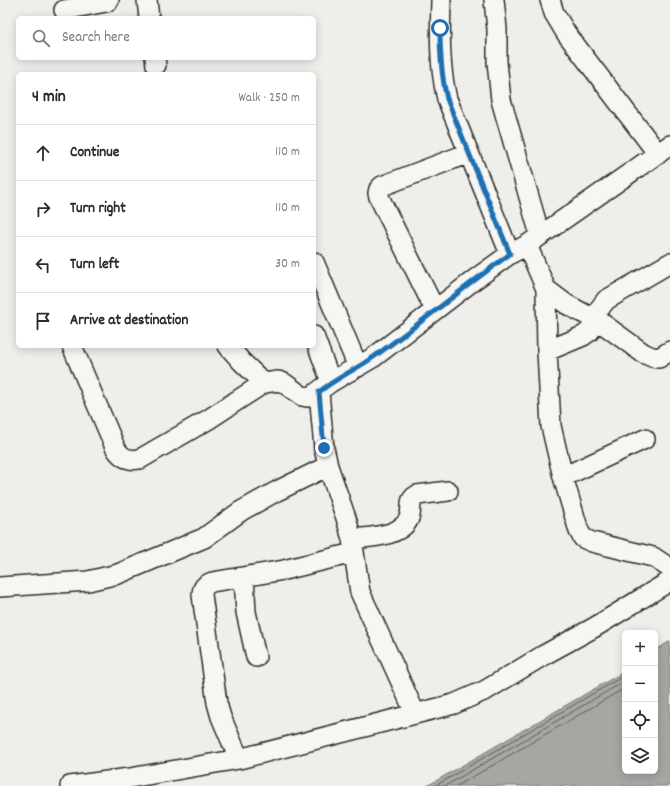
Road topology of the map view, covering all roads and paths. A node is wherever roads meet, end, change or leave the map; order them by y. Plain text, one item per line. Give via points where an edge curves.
1 (109, 0) edge
2 (146, 0) edge
3 (441, 0) edge
4 (494, 0) edge
5 (550, 0) edge
6 (64, 10) dead end
7 (149, 16) edge
8 (664, 149) edge
9 (469, 153) junction
10 (534, 240) junction
11 (510, 254) junction
12 (670, 263) edge
13 (316, 267) edge
14 (546, 289) junction
15 (435, 310) junction
16 (594, 319) junction
17 (316, 345) edge
18 (73, 348) edge
19 (230, 348) edge
20 (547, 351) junction
21 (670, 351) edge
22 (358, 367) junction
23 (264, 383) junction
24 (325, 387) junction
25 (645, 440) dead end
26 (328, 466) junction
27 (563, 477) junction
28 (448, 491) dead end
29 (352, 546) junction
30 (670, 568) edge
31 (244, 577) junction
32 (670, 581) edge
33 (0, 587) edge
34 (256, 657) dead end
35 (415, 713) junction
36 (239, 759) junction
37 (70, 786) edge

1 - 6 street
2 - 7 street
3 - 9 street via 440,57 443,80 447,99
4 - 10 street via 501,100
5 - 8 street via 554,13 566,33
8 - 10 street
9 - 11 street
9 - 15 street via 379,189 379,197
10 - 11 street
10 - 14 street
11 - 15 street
12 - 16 street via 606,300
13 - 22 street
14 - 16 street via 566,304
14 - 20 street
15 - 22 street
16 - 20 street via 590,331 583,336
16 - 21 street via 652,357 659,358
17 - 24 street
18 - 23 street via 115,447 118,453 128,459 145,456
19 - 23 street
20 - 27 street via 551,426
22 - 24 street
23 - 24 street via 284,383 307,397
24 - 26 street via 321,431
25 - 27 street
26 - 29 street via 346,518
26 - 33 street via 241,510 204,538 118,574 88,581
27 - 30 street via 583,538 603,546 653,557
28 - 29 street via 413,497 411,513 404,525 393,532
29 - 31 street via 284,570
29 - 35 street via 364,603
31 - 34 street via 246,612
31 - 36 street via 212,582 202,589 217,703
32 - 35 street via 486,690 454,704
35 - 36 street
36 - 37 street

